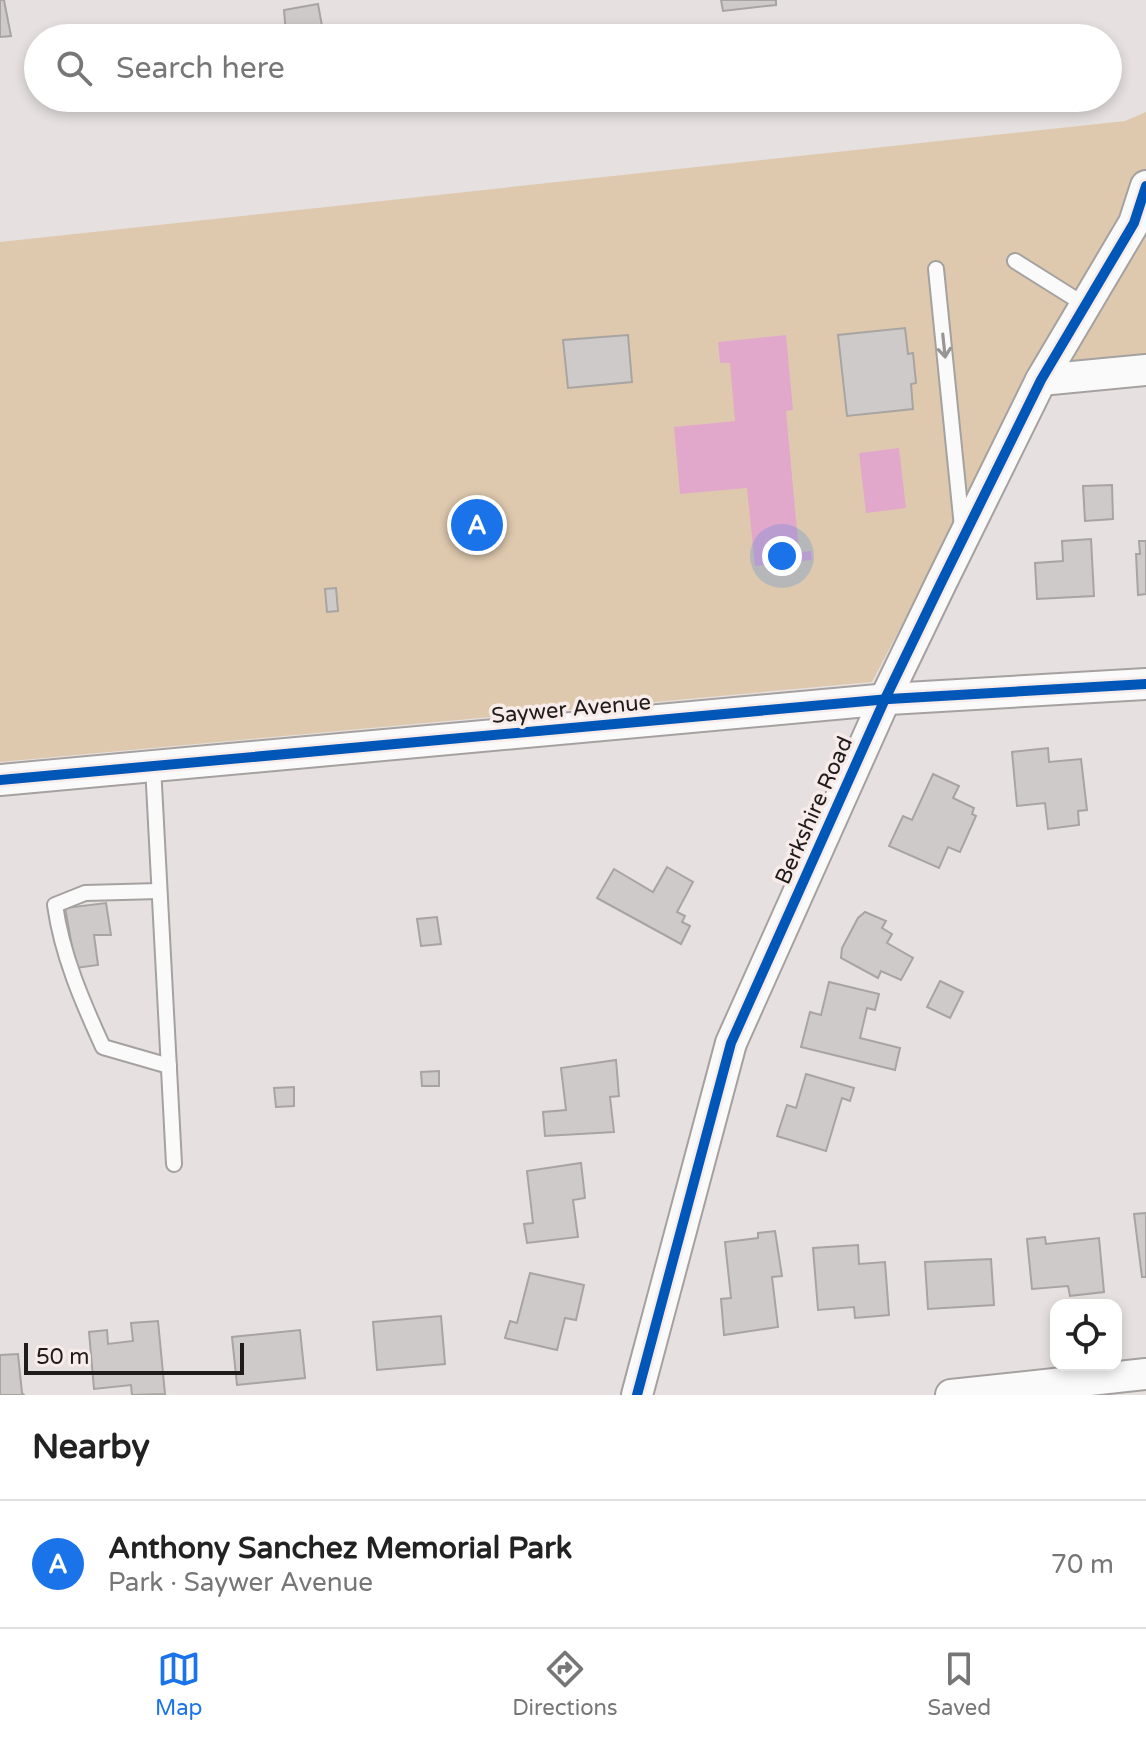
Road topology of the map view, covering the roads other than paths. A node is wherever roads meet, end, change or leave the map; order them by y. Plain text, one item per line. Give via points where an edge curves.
1 (1146, 186) edge
2 (1015, 261) dead end
3 (936, 269) dead end
4 (1085, 305) junction
5 (1146, 370) edge
6 (1041, 380) junction
7 (963, 539) junction
8 (1146, 684) edge
9 (885, 699) junction
10 (153, 766) junction
11 (0, 780) edge
12 (159, 891) junction
13 (169, 1066) junction
14 (174, 1164) dead end
15 (1146, 1374) edge
16 (1034, 1391) edge
17 (637, 1395) edge
18 (951, 1395) edge

1 - 4 street, Berkshire Road via 1134,223
2 - 4 lane
3 -> 7 lane
4 - 6 street, Berkshire Road
5 - 6 street
6 - 7 street, Berkshire Road
7 - 9 street, Berkshire Road
8 - 9 street, Saywer Avenue
9 - 10 street, Saywer Avenue
9 - 17 street, Berkshire Road via 731,1043
10 - 11 street, Saywer Avenue
10 - 12 lane
12 - 13 lane
12 - 13 lane via 85,893 55,905 60,938 103,1047
13 - 14 lane
15 - 16 street
16 - 18 street

